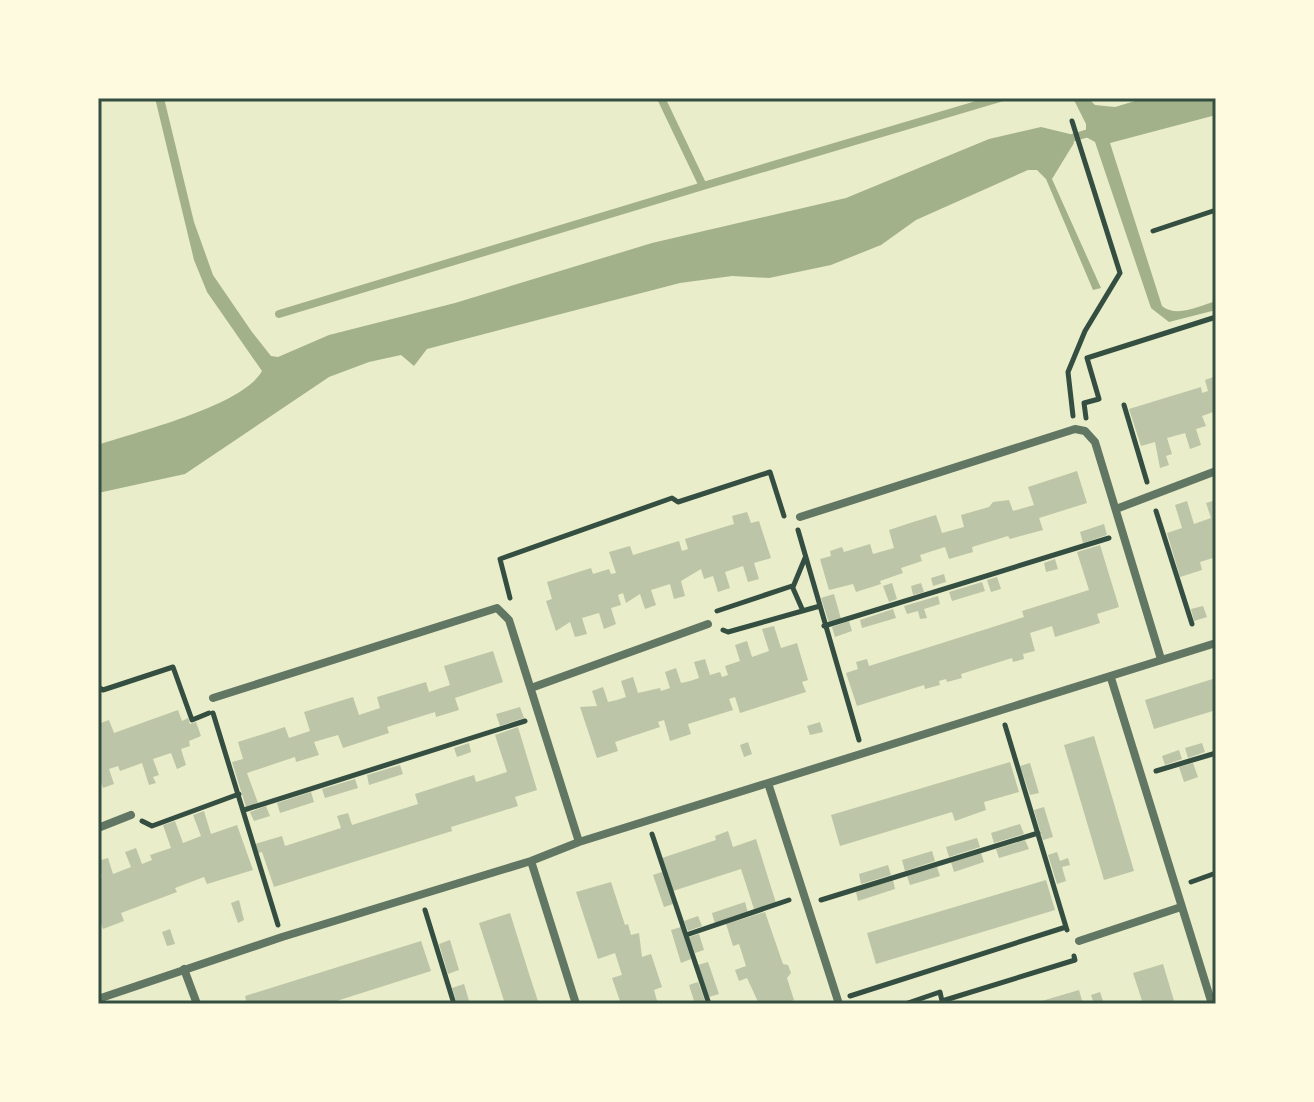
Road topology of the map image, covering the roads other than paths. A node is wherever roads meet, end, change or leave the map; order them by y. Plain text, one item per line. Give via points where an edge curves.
1 (1216, 471) edge
2 (1116, 509) junction
3 (800, 517) dead end
4 (708, 624) dead end
5 (1216, 643) edge
6 (1161, 659) junction
7 (1111, 678) junction
8 (531, 688) junction
9 (213, 698) road end
10 (768, 783) junction
11 (131, 815) road end
12 (98, 828) edge
13 (579, 842) junction
14 (531, 861) junction
15 (1181, 907) junction
16 (1075, 942) road end
17 (184, 969) junction
18 (98, 999) edge
19 (839, 1002) edge
20 (197, 1004) edge
21 (576, 1004) edge
22 (1212, 1004) edge

1 - 2 street
2 - 3 street via 1095,442 1080,430
2 - 6 street
4 - 8 street
5 - 6 street
6 - 7 street
7 - 10 street
7 - 15 street
8 - 9 street via 509,620 490,607
8 - 13 street
10 - 13 street
10 - 19 street
11 - 12 street
13 - 14 street
14 - 17 street
14 - 21 street
15 - 16 street
15 - 22 street
17 - 18 street
17 - 20 street

